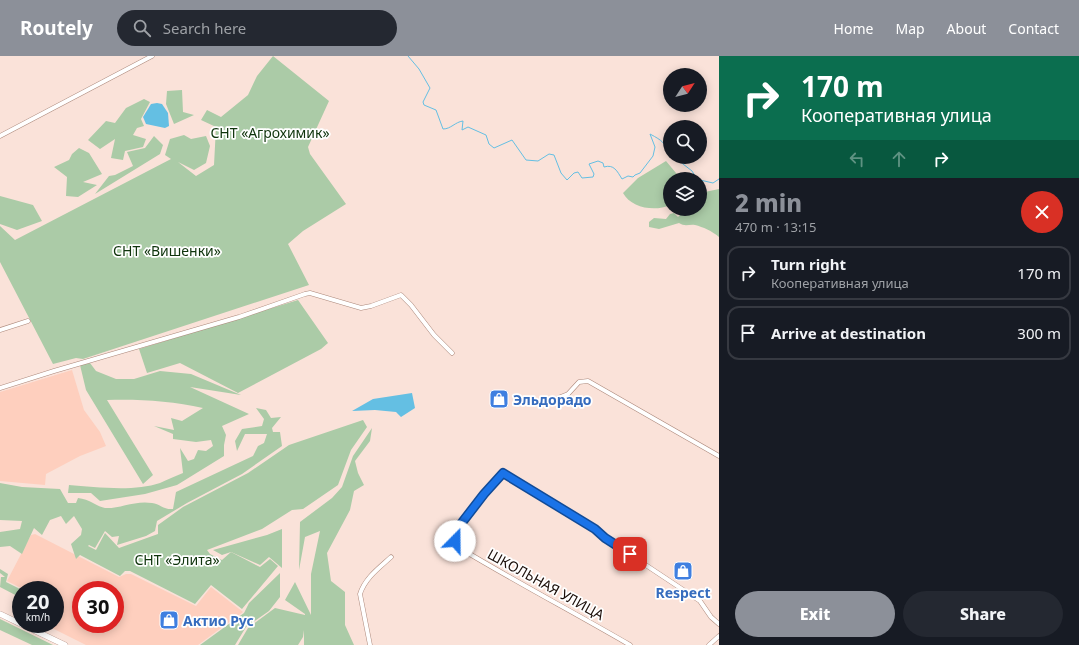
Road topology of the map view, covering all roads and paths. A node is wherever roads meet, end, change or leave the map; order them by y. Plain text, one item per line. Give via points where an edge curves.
1 (152, 56) edge
2 (0, 136) edge
3 (28, 321) dead end
4 (0, 330) edge
5 (452, 353) dead end
6 (0, 388) edge
7 (558, 398) dead end
8 (719, 456) edge
9 (391, 557) dead end
10 (0, 614) edge
11 (12, 620) edge
12 (719, 624) edge
13 (39, 633) edge
14 (719, 636) edge
15 (64, 645) edge
16 (370, 645) edge
17 (630, 645) edge
18 (709, 645) edge

1 - 2 street
3 - 4 street
5 - 6 street via 401,295 360,308 310,293
7 - 8 street via 568,394 579,382 588,380
9 - 16 street via 370,577 361,592 360,602
10 - 11 main road
12 - 17 street, ШКОЛЬНАЯ УЛИЦА via 700,601 595,529 506,473 500,475 457,529 454,539 456,544 526,588
13 - 15 main road
14 - 18 street

